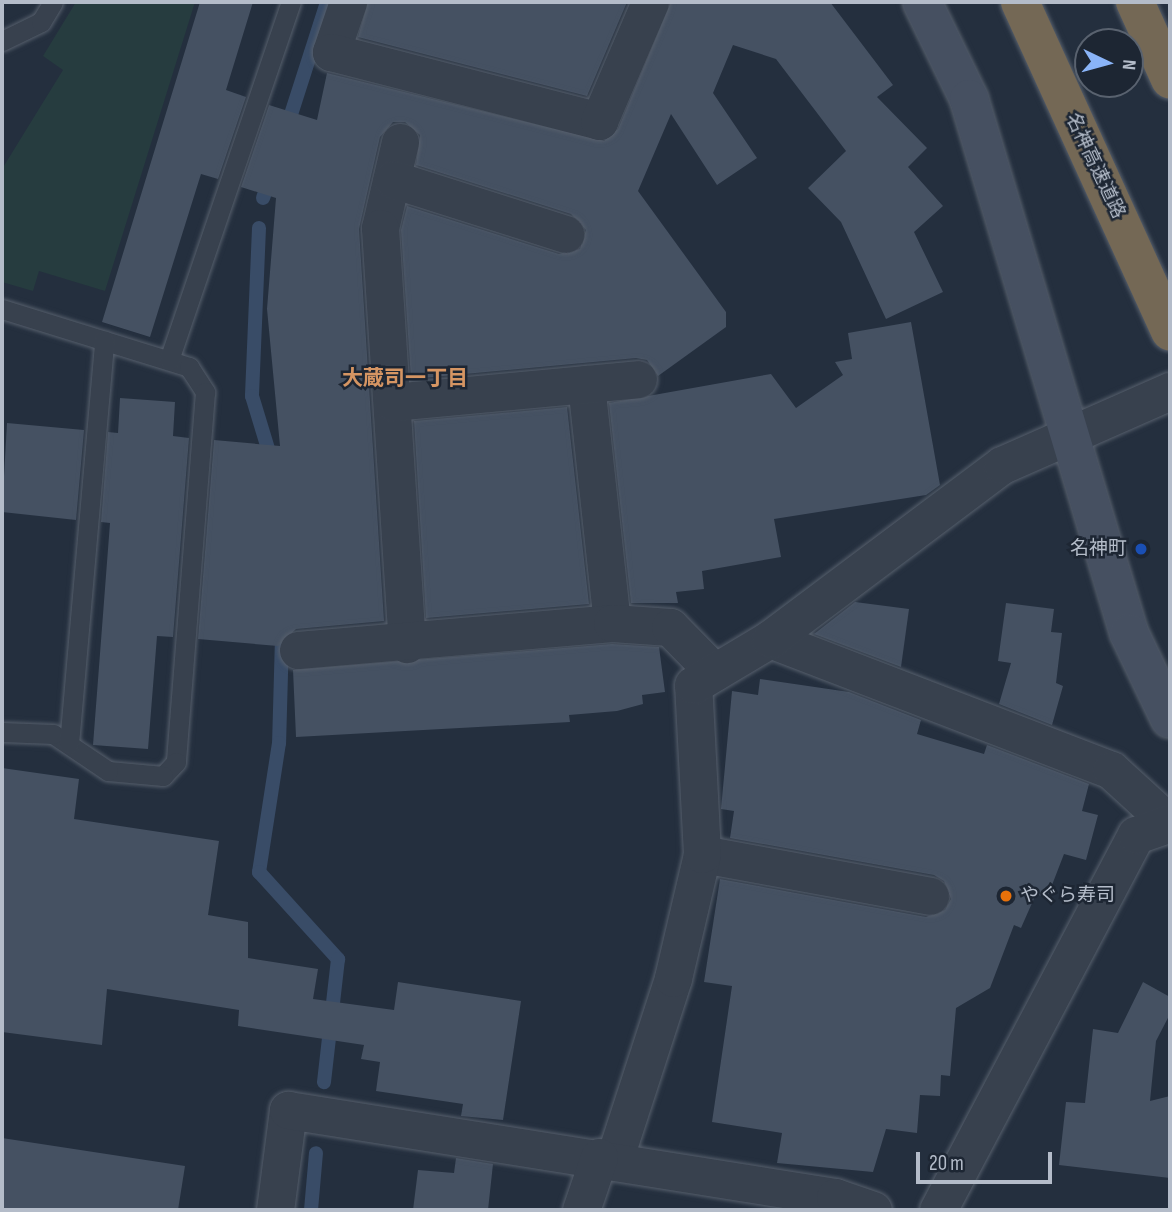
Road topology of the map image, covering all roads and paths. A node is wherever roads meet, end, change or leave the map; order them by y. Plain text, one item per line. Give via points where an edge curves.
1 (53, 2) edge
2 (291, 2) edge
3 (348, 2) edge
4 (650, 2) edge
5 (1020, 2) edge
6 (1135, 2) edge
7 (925, 3) edge
8 (2, 41) edge
9 (1170, 79) edge
10 (400, 142) dead end
11 (392, 179) junction
12 (565, 234) dead end
13 (2, 309) edge
14 (1170, 331) edge
15 (104, 341) junction
16 (169, 360) junction
17 (638, 379) dead end
18 (586, 384) junction
19 (1170, 391) edge
20 (392, 402) junction
21 (1070, 436) junction
22 (612, 624) junction
23 (770, 639) junction
24 (407, 644) junction
25 (298, 650) dead end
26 (715, 672) junction
27 (1170, 719) edge
28 (2, 732) edge
29 (69, 744) junction
30 (1170, 823) edge
31 (702, 855) junction
32 (930, 896) dead end
33 (606, 1159) junction
34 (275, 1210) edge
35 (581, 1210) edge
36 (873, 1210) edge
37 (938, 1210) edge

1 - 8 lane via 41,22
2 - 16 lane
3 - 4 street via 331,52 599,121
5 - 14 highway, 名神高速道路
6 - 9 highway
7 - 21 street via 969,99
10 - 11 street
11 - 12 street
11 - 20 street via 380,228
13 - 15 lane
15 - 16 lane
15 - 29 lane
16 - 29 lane via 189,367 205,392 176,762 163,776 108,771
17 - 18 street
18 - 20 street
18 - 22 street
19 - 21 street
20 - 24 street
21 - 23 street via 1002,465
21 - 27 street via 1129,633
22 - 24 street
22 - 26 street via 670,627
23 - 26 street
23 - 30 street via 1111,770
24 - 25 street
26 - 31 street via 693,685
28 - 29 lane via 53,734
30 - 37 street via 1136,835
31 - 32 street
31 - 33 street via 673,978
33 - 34 street via 288,1110
33 - 35 street
33 - 36 street via 835,1197

